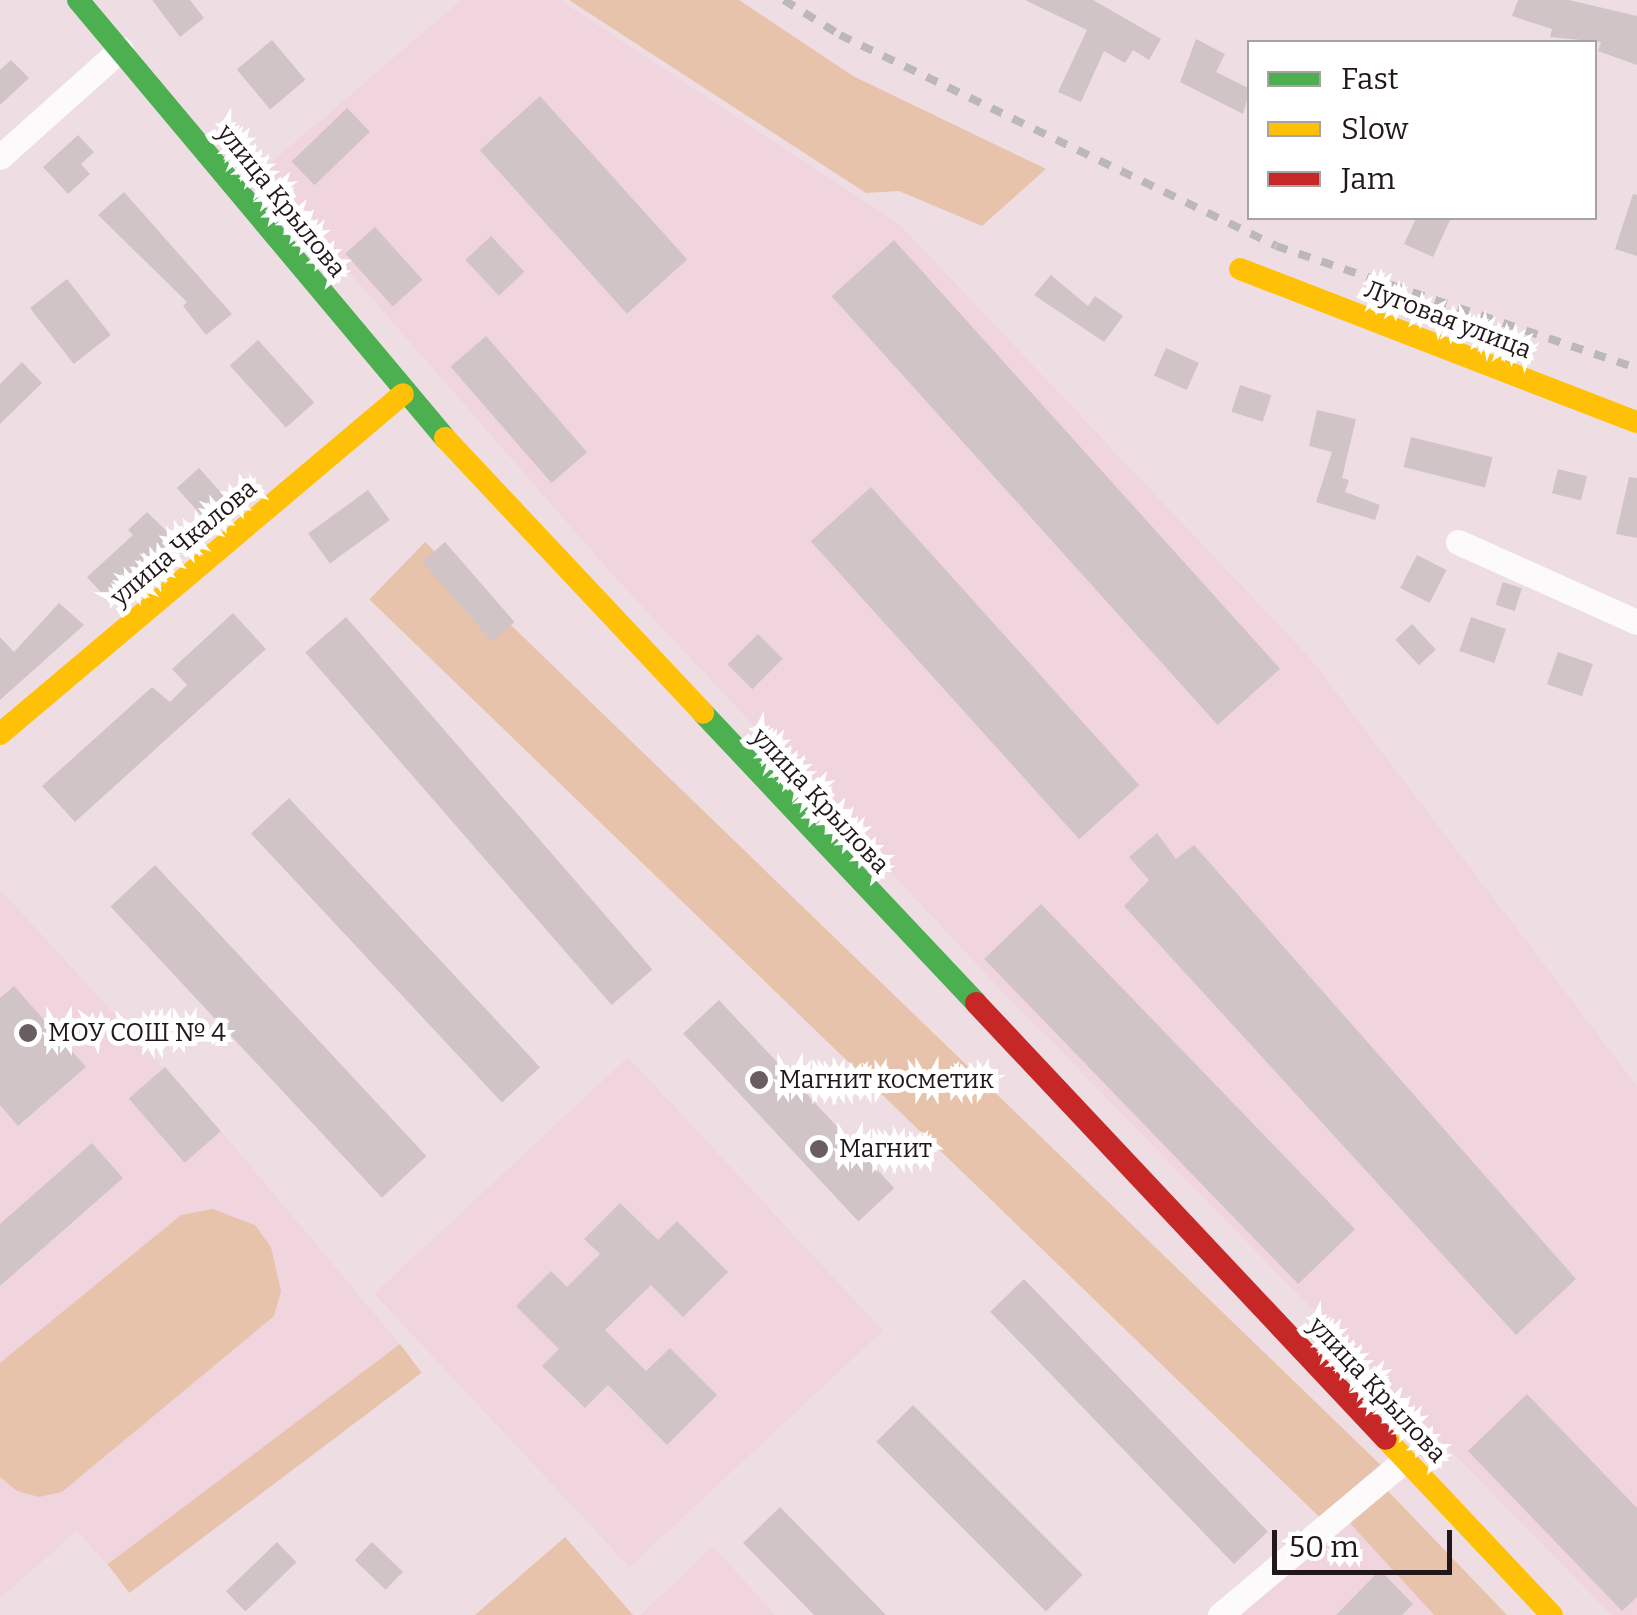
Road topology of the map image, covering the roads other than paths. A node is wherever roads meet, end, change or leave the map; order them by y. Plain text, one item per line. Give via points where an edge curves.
1 (78, 0) edge
2 (121, 49) junction
3 (0, 157) edge
4 (1240, 269) dead end
5 (404, 394) junction
6 (1637, 422) edge
7 (1458, 542) dead end
8 (1637, 622) edge
9 (0, 734) edge
10 (1405, 1460) junction
11 (1220, 1615) edge
12 (1552, 1615) edge

1 - 2 street, улица Крылова
2 - 3 street
2 - 5 street, улица Крылова
4 - 6 street, Луговая улица
5 - 9 street, улица Чкалова
5 - 10 street, улица Крылова
7 - 8 street
10 - 11 street
10 - 12 street, улица Крылова

